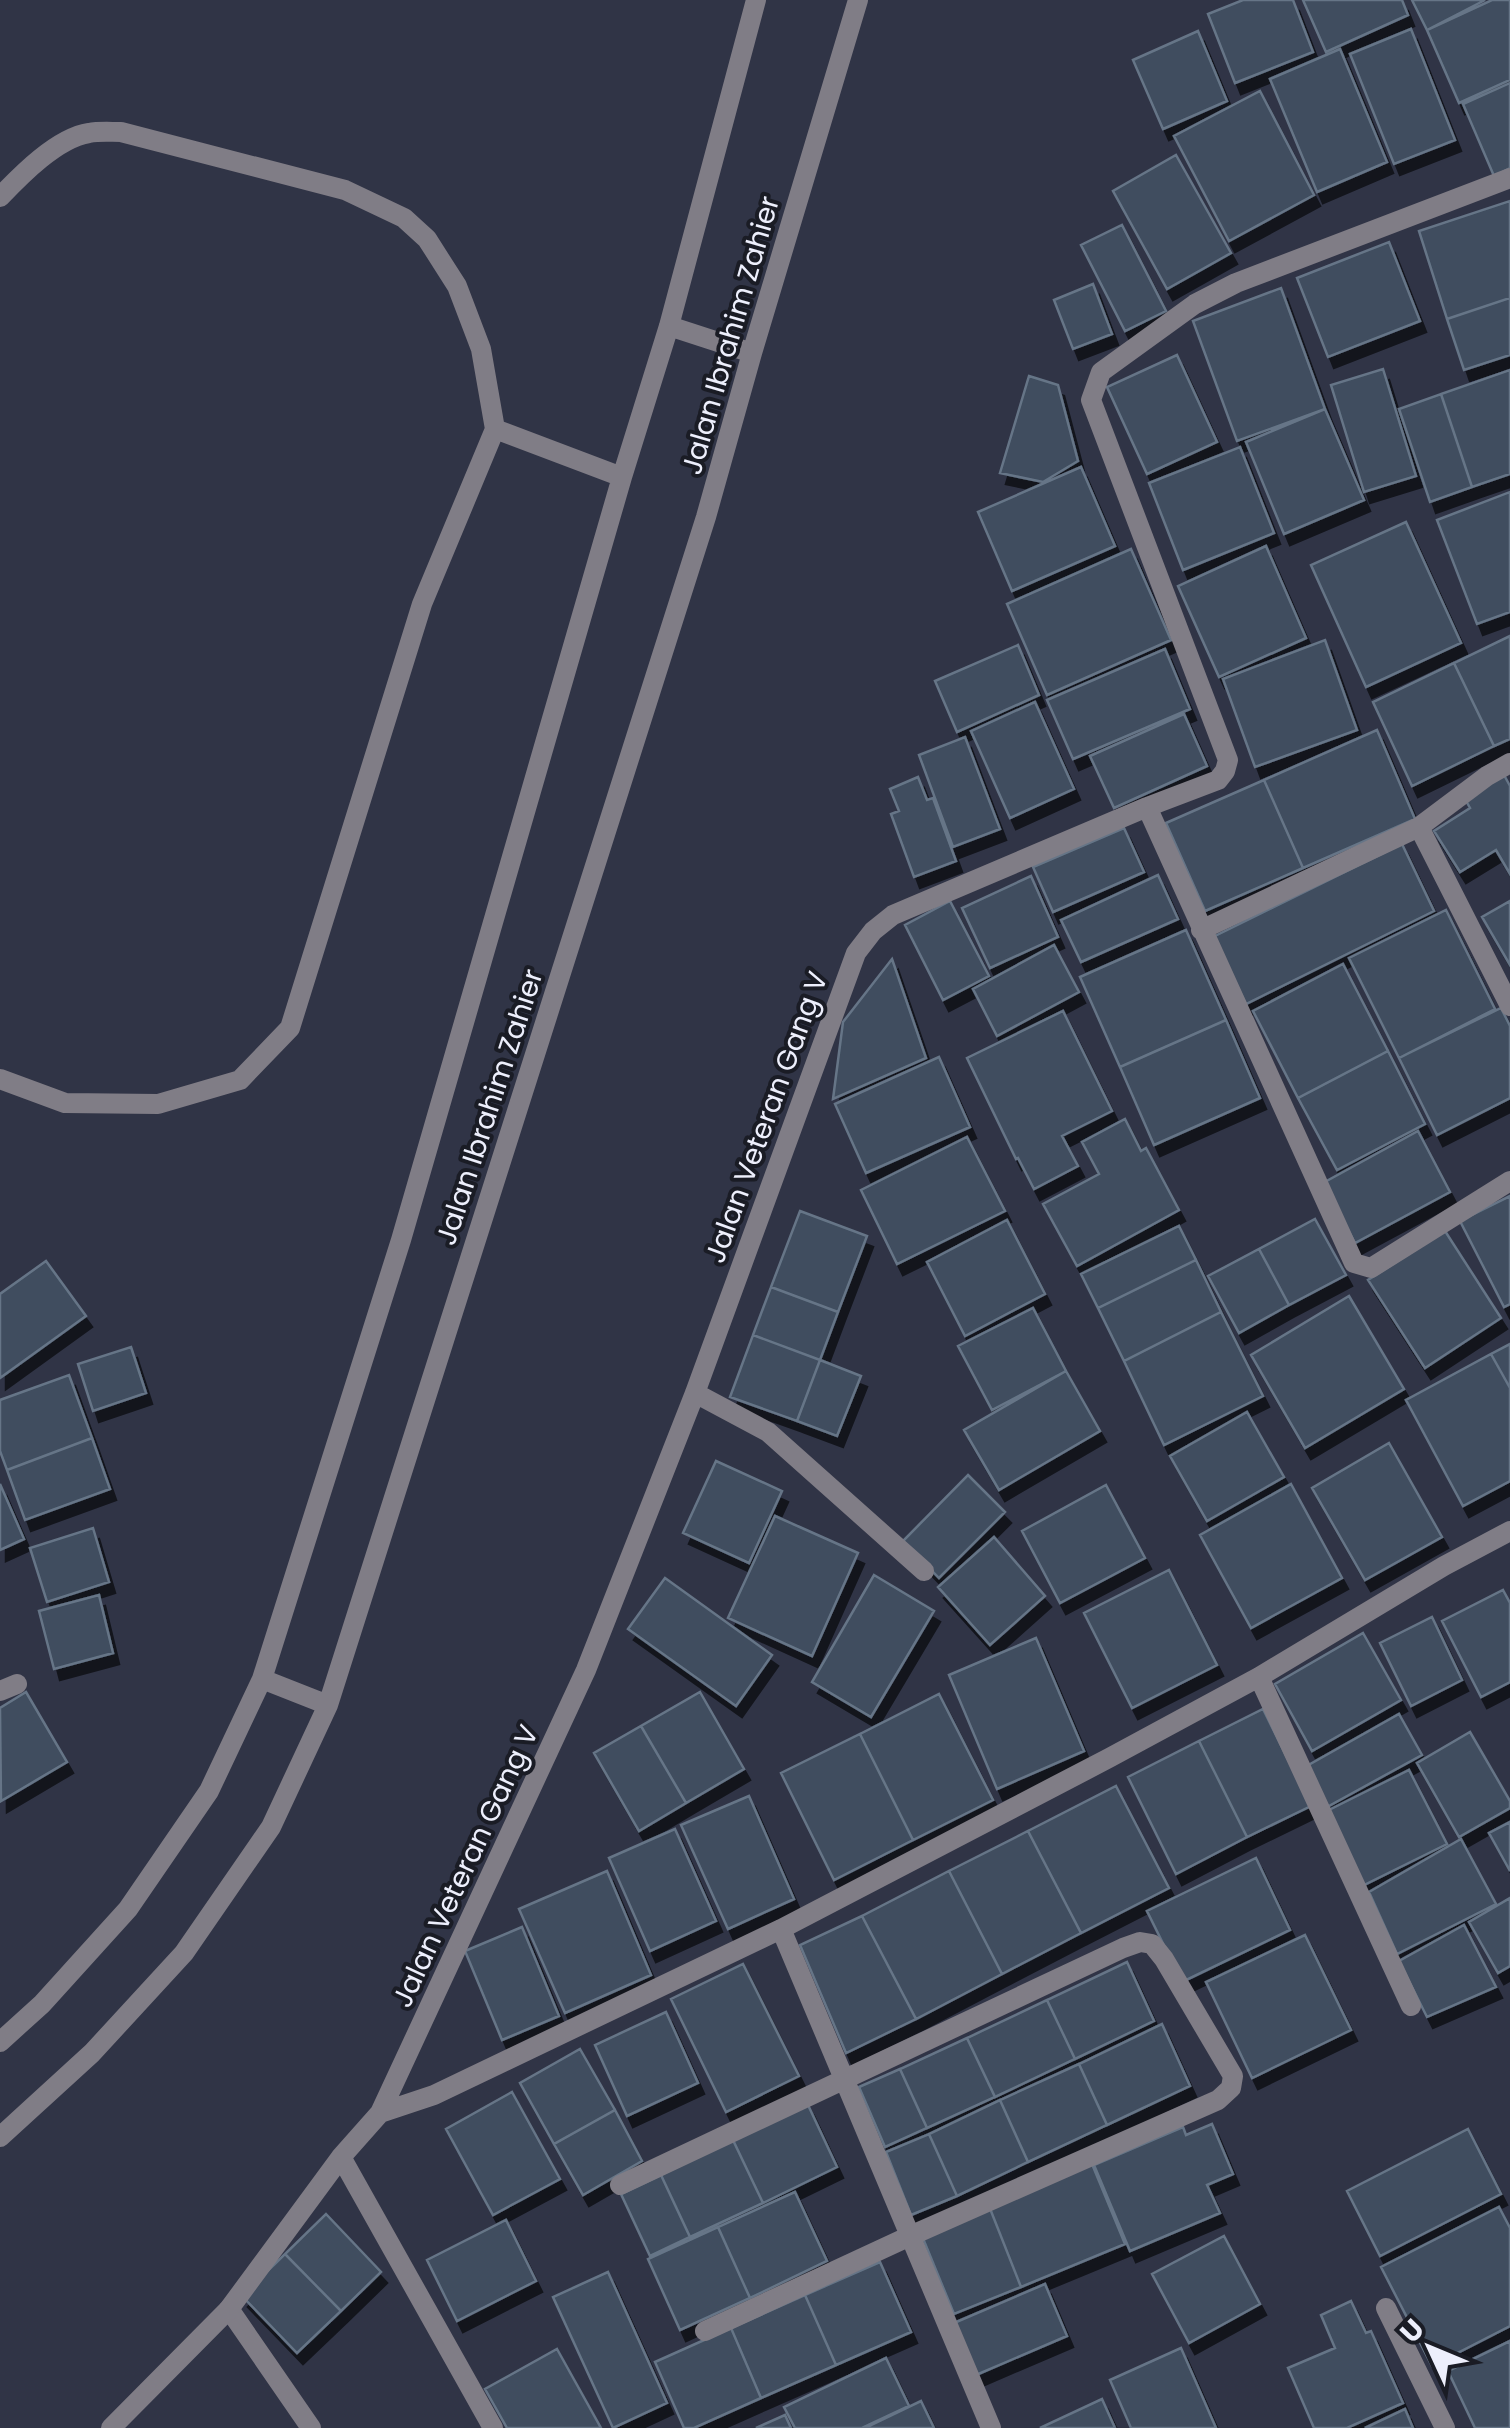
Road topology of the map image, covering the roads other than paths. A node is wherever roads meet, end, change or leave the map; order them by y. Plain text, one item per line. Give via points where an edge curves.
1 (756, 0) edge
2 (858, 0) edge
3 (1510, 178) edge
4 (0, 198) edge
5 (669, 326) junction
6 (752, 353) junction
7 (495, 429) junction
8 (622, 477) junction
9 (1510, 763) edge
10 (1146, 807) junction
11 (1419, 826) junction
12 (1201, 930) junction
13 (1510, 1006) edge
14 (0, 1079) edge
15 (1510, 1182) edge
16 (695, 1393) junction
17 (1510, 1531) edge
18 (924, 1571) dead end
19 (1258, 1677) junction
20 (262, 1680) junction
21 (328, 1705) junction
22 (781, 1929) junction
23 (1410, 2006) dead end
24 (0, 2042) edge
25 (845, 2080) junction
26 (380, 2113) junction
27 (0, 2137) edge
28 (341, 2157) junction
29 (620, 2185) dead end
30 (910, 2236) junction
31 (229, 2308) junction
32 (1386, 2308) dead end
33 (705, 2331) dead end
34 (118, 2426) edge
35 (311, 2428) edge
36 (493, 2428) edge
37 (992, 2428) edge
38 (1445, 2428) edge

1 - 5 street, Jalan Ibrahim Zahier
2 - 6 street, Jalan Ibrahim Zahier
3 - 10 street, Jalan Veteran Gang V via 1236,282 1100,372 1091,400 1228,760 1218,780
4 - 7 street via 33,163 62,145 85,133 120,132 360,196 404,218 457,286 480,349
5 - 6 street
5 - 8 street, Jalan Ibrahim Zahier
6 - 21 street, Jalan Ibrahim Zahier via 706,517
7 - 8 street
7 - 14 street via 422,604 290,1028 240,1080 158,1104 65,1103
8 - 20 street, Jalan Ibrahim Zahier via 402,1240
9 - 11 street
10 - 12 street
10 - 16 street, Jalan Veteran Gang V via 894,915 856,953
11 - 12 street
11 - 13 street
12 - 15 street via 1354,1263 1371,1268
16 - 18 street via 768,1432
16 - 26 street, Jalan Veteran Gang V via 586,1670
17 - 19 street
19 - 22 street
19 - 23 street
20 - 21 street
20 - 24 street, Jalan Ibrahim Zahier via 209,1792 128,1909
21 - 27 street, Jalan Ibrahim Zahier via 271,1827 184,1953 92,2053
22 - 25 street
22 - 26 street via 434,2095
25 - 29 street
25 - 30 street
25 - 30 street via 1140,1942 1152,1944 1164,1959 1233,2076 1218,2100
26 - 28 street, Jalan Veteran Gang V
28 - 31 street, Jalan Veteran Gang V
28 - 36 street
30 - 33 street
30 - 37 street
31 - 34 street, Jalan Veteran Gang V
31 - 35 street
32 - 38 street

